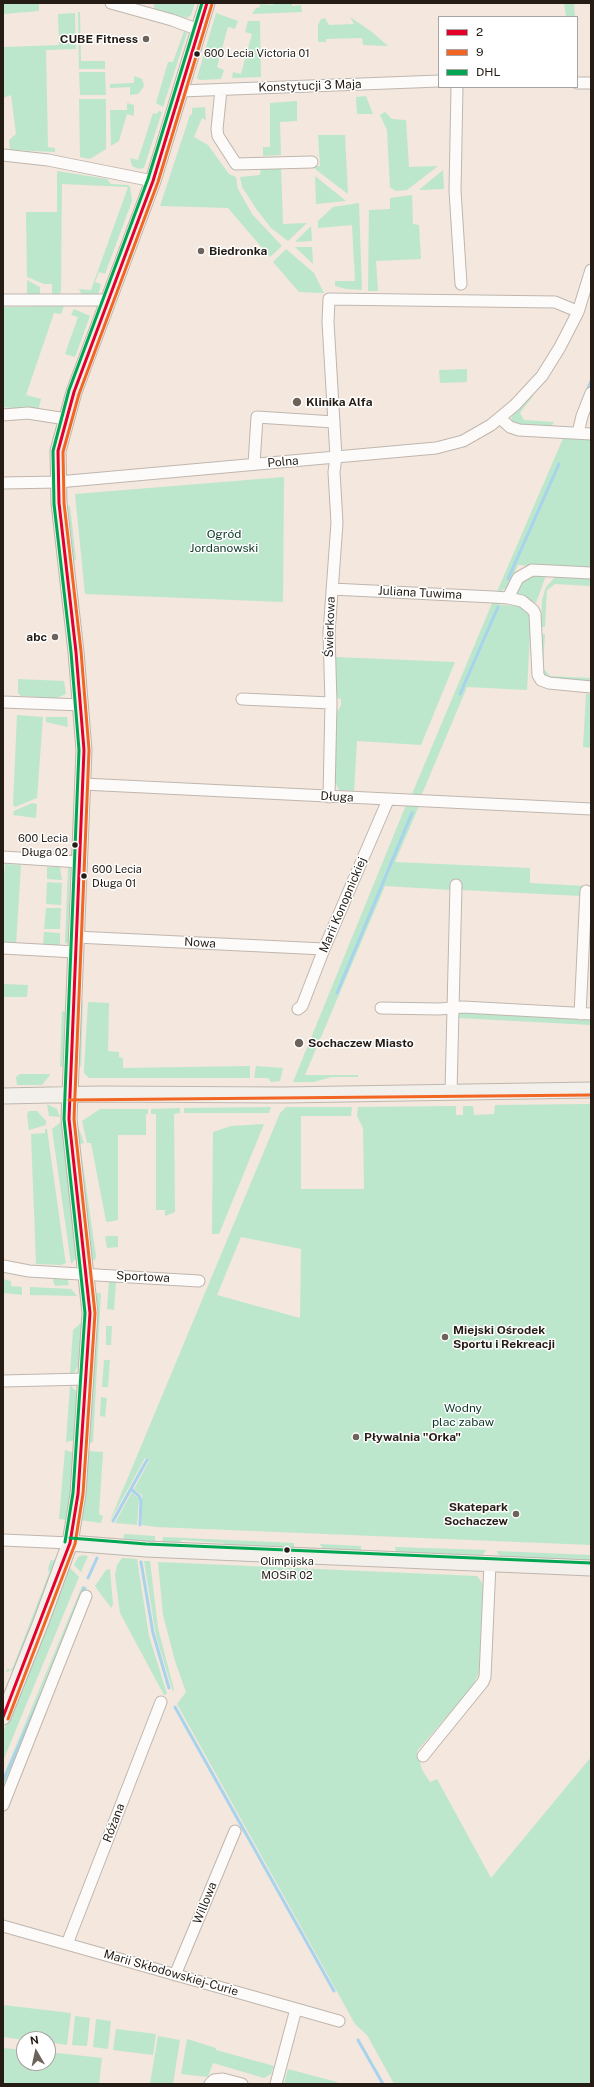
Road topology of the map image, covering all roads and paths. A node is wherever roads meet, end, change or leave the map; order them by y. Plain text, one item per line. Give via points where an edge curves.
1 (111, 3) edge
2 (208, 3) edge
3 (199, 30) junction
4 (438, 81) edge
5 (578, 83) edge
6 (591, 83) edge
7 (457, 88) edge
8 (221, 90) junction
9 (180, 91) junction
10 (3, 155) edge
11 (312, 162) dead end
12 (153, 181) junction
13 (591, 270) edge
14 (461, 284) dead end
15 (3, 300) edge
16 (110, 300) junction
17 (575, 310) junction
18 (591, 393) edge
19 (3, 416) edge
20 (500, 418) junction
21 (66, 419) junction
22 (334, 422) junction
23 (578, 433) junction
24 (591, 434) edge
25 (336, 457) junction
26 (254, 464) junction
27 (58, 482) junction
28 (3, 483) edge
29 (591, 573) edge
30 (332, 589) junction
31 (508, 598) junction
32 (591, 687) edge
33 (242, 699) dead end
34 (3, 702) edge
35 (331, 703) junction
36 (82, 705) junction
37 (83, 784) junction
38 (329, 797) junction
39 (388, 800) junction
40 (591, 809) edge
41 (3, 857) edge
42 (80, 862) junction
43 (456, 885) dead end
44 (586, 891) dead end
45 (76, 945) junction
46 (3, 948) edge
47 (324, 949) junction
48 (381, 1008) dead end
49 (453, 1008) junction
50 (298, 1009) dead end
51 (580, 1014) junction
52 (591, 1014) edge
53 (591, 1090) edge
54 (451, 1092) junction
55 (69, 1095) junction
56 (3, 1096) edge
57 (3, 1266) edge
58 (86, 1274) junction
59 (199, 1281) dead end
60 (85, 1379) junction
61 (3, 1381) edge
62 (3, 1540) edge
63 (70, 1543) junction
64 (490, 1564) junction
65 (591, 1568) edge
66 (86, 1596) dead end
67 (161, 1702) dead end
68 (3, 1717) edge
69 (423, 1756) dead end
70 (3, 1805) edge
71 (235, 1831) dead end
72 (3, 1926) edge
73 (67, 1944) junction
74 (176, 1974) junction
75 (296, 2009) junction
76 (339, 2021) dead end
77 (210, 2084) edge
78 (242, 2084) edge
79 (276, 2084) edge

1 - 3 street
2 - 3 main road
3 - 9 main road
4 - 8 street, Konstytucji 3 Maja
5 - 6 street
7 - 14 street via 455,191
8 - 9 street, Konstytucji 3 Maja
8 - 11 street via 218,136 236,164
9 - 12 main road
10 - 12 street via 48,160
12 - 16 main road
13 - 17 street, Polna
15 - 16 street
16 - 21 main road
17 - 20 street, Polna via 560,347 542,376
17 - 22 street, Świerkowa via 555,302 329,299 328,327
18 - 23 street
19 - 21 street via 28,413
20 - 23 street via 510,427 519,430
20 - 25 street, Polna via 463,441 436,448
21 - 27 main road via 58,450
22 - 25 street, Świerkowa
22 - 26 street via 257,417
23 - 24 street
25 - 26 street, Polna
25 - 30 street, Świerkowa via 334,472 337,523
26 - 27 street, Polna
27 - 28 street, Polna
27 - 36 main road
29 - 31 street via 532,570 518,578
30 - 31 street, Juliana Tuwima
30 - 35 street, Świerkowa via 329,653
31 - 32 street, Juliana Tuwima via 527,604 535,614 538,675 541,680
33 - 35 street
34 - 36 street
35 - 38 street, Świerkowa
36 - 37 main road
37 - 38 street, Długa
37 - 42 main road
38 - 39 street, Długa
39 - 40 street, Długa
39 - 47 street, Marii Konopnickiej
41 - 42 street
42 - 45 main road
43 - 49 street
44 - 51 street
45 - 46 street, Nowa
45 - 47 street, Nowa
45 - 55 main road
47 - 50 street, Marii Konopnickiej via 302,1006
48 - 49 street
49 - 51 street
49 - 54 street
51 - 52 street
53 - 54 main road
54 - 55 main road
55 - 56 main road
55 - 58 main road via 71,1145
57 - 58 street, Sportowa via 29,1271
58 - 59 street, Sportowa
58 - 60 main road via 90,1313
60 - 61 street
60 - 63 main road via 78,1494
62 - 63 street
63 - 64 main road via 146,1549
63 - 68 main road
64 - 65 main road
64 - 69 street via 485,1677
66 - 70 street
67 - 73 street, Różana
71 - 74 street, Willowa
72 - 73 street, Marii Skłodowskiej-Curie
73 - 74 street, Marii Skłodowskiej-Curie
74 - 75 street, Marii Skłodowskiej-Curie
75 - 76 street, Marii Skłodowskiej-Curie
75 - 79 street
77 - 78 street via 214,2080 223,2079

